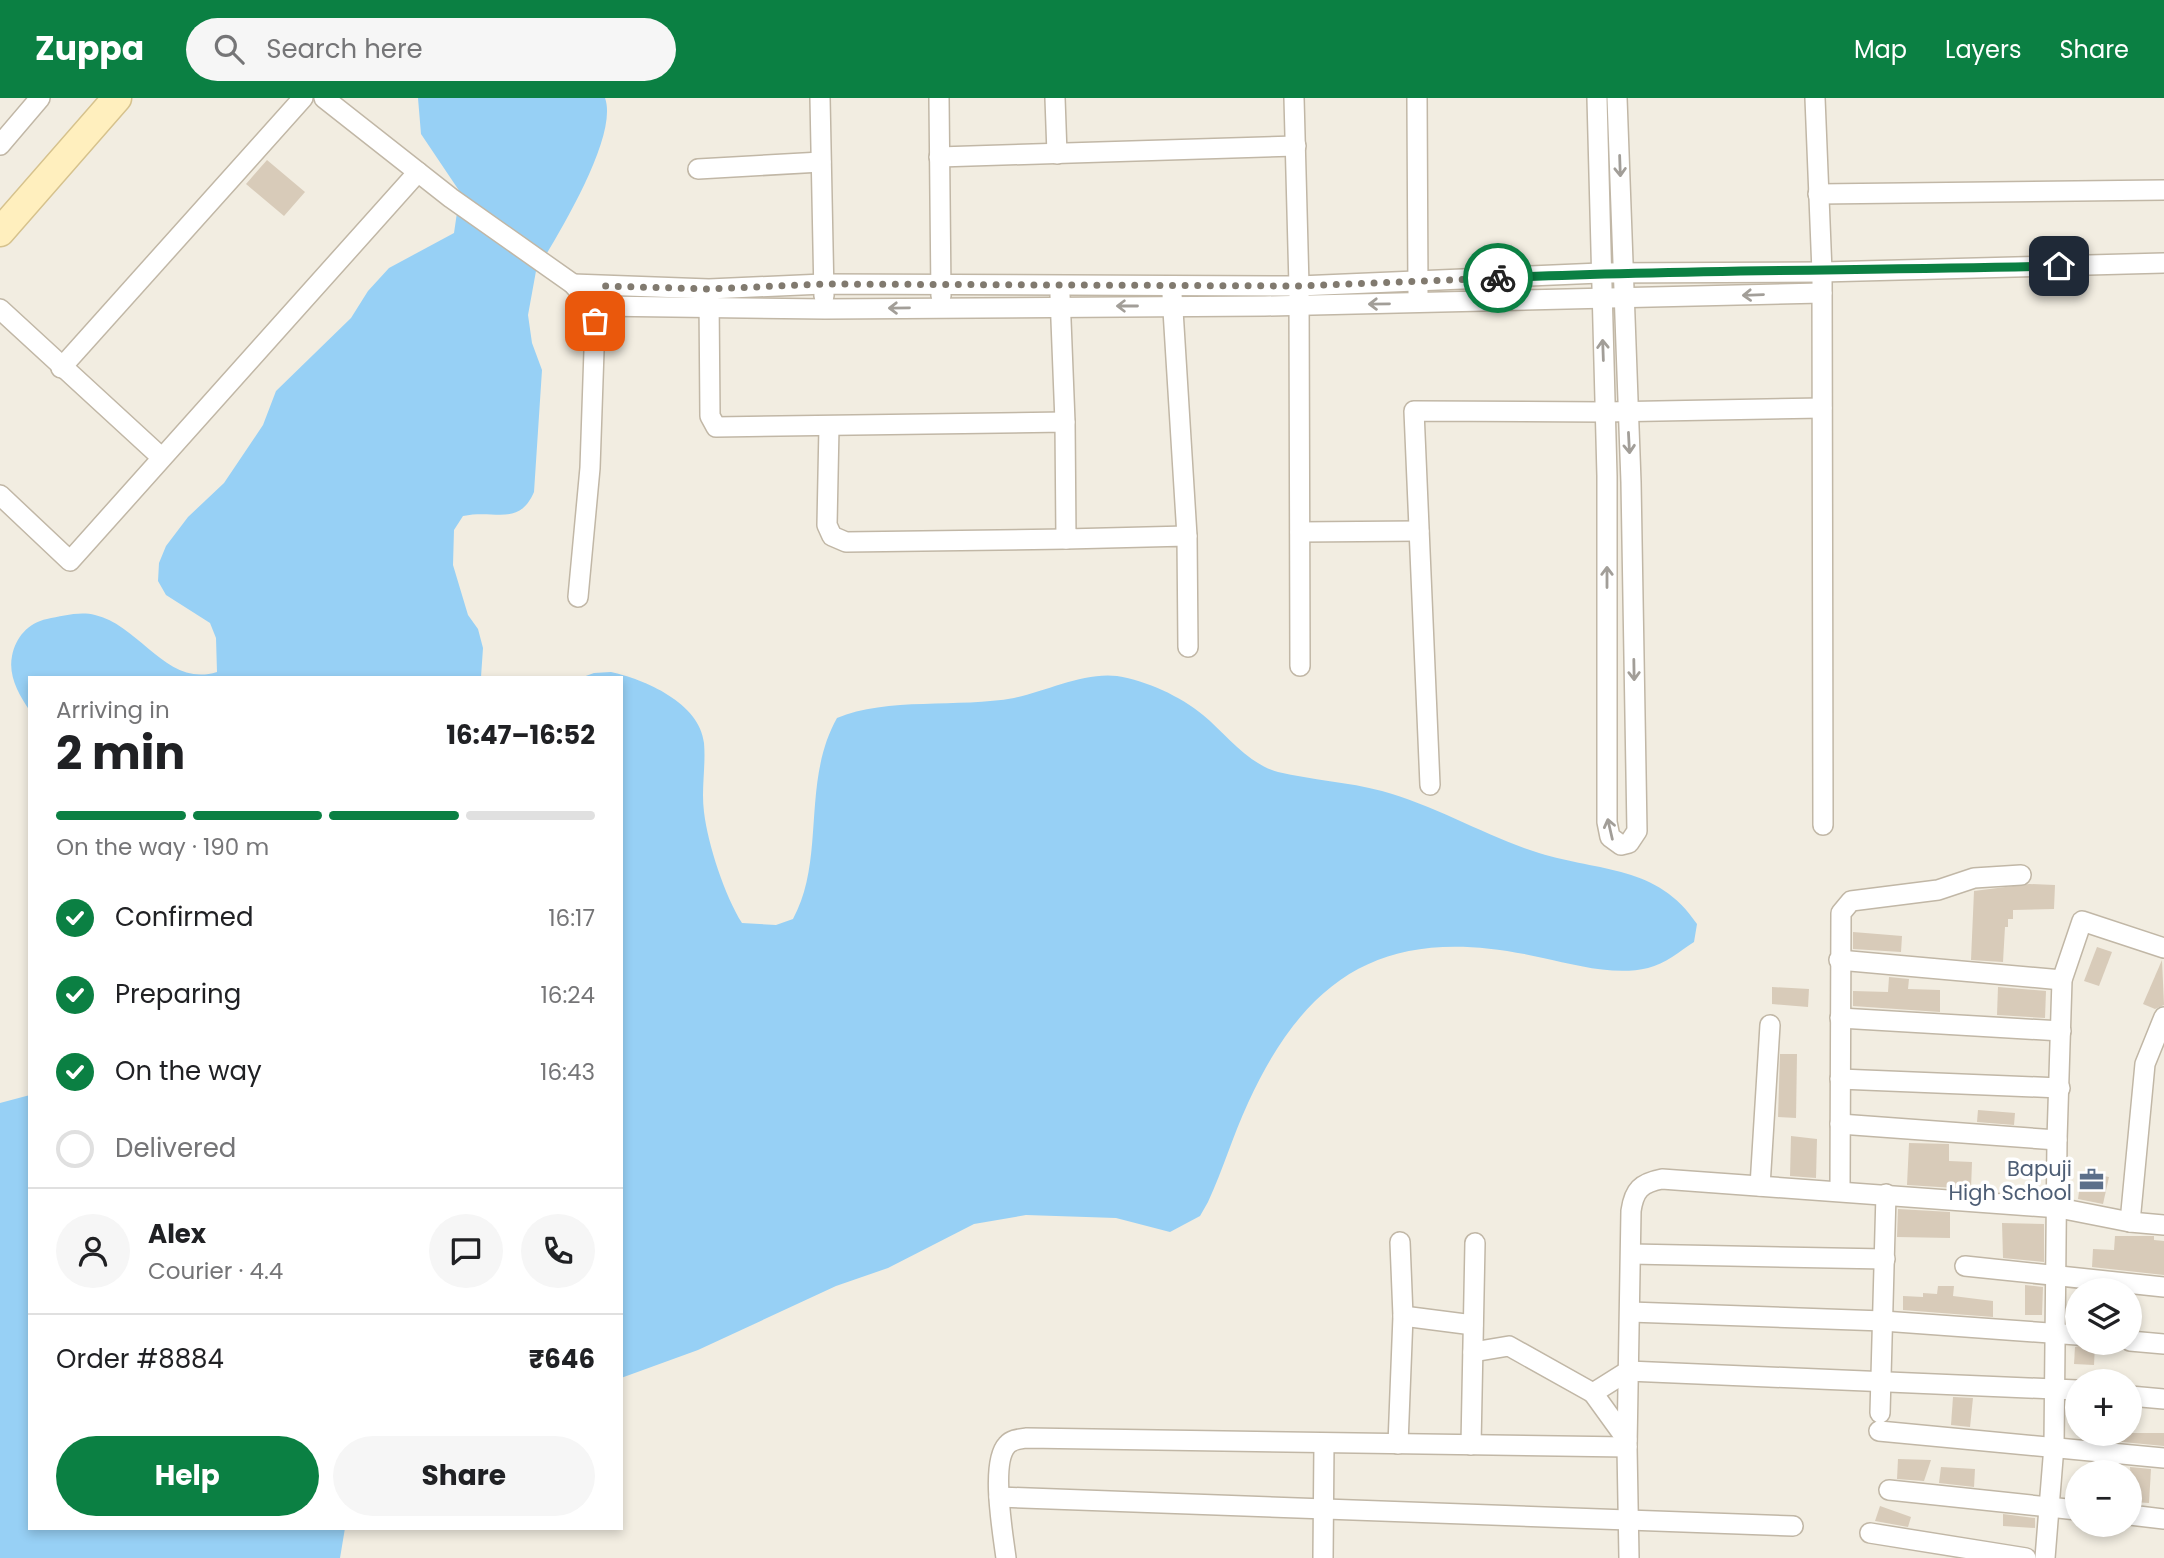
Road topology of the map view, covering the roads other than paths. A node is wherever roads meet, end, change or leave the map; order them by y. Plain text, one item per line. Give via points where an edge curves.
1 (40, 98) edge
2 (117, 98) edge
3 (303, 98) edge
4 (324, 98) edge
5 (820, 98) edge
6 (939, 98) edge
7 (1055, 98) edge
8 (1294, 98) edge
9 (1417, 98) edge
10 (1597, 98) edge
11 (1618, 98) edge
12 (1815, 98) edge
13 (0, 145) edge
14 (1296, 145) junction
15 (1057, 155) junction
16 (939, 157) junction
17 (821, 162) junction
18 (698, 169) dead end
19 (418, 172) junction
20 (2164, 190) edge
21 (1818, 194) junction
22 (0, 232) edge
23 (2164, 263) edge
24 (1822, 272) junction
25 (1600, 273) junction
26 (1623, 274) junction
27 (1417, 282) junction
28 (573, 284) junction
29 (823, 284) junction
30 (941, 285) junction
31 (1172, 285) junction
32 (604, 286) junction
33 (1822, 293) junction
34 (1060, 296) junction
35 (1299, 296) junction
36 (1624, 298) junction
37 (709, 299) junction
38 (1601, 299) junction
39 (1419, 303) junction
40 (599, 306) junction
41 (1173, 306) junction
42 (941, 307) junction
43 (0, 309) edge
44 (825, 309) junction
45 (61, 368) junction
46 (1822, 408) junction
47 (1628, 410) junction
48 (1605, 412) junction
49 (1065, 422) junction
50 (829, 427) junction
51 (161, 457) junction
52 (0, 495) edge
53 (1419, 531) junction
54 (1300, 532) junction
55 (1187, 536) junction
56 (1066, 540) junction
57 (578, 597) dead end
58 (1188, 647) dead end
59 (1300, 666) dead end
60 (1430, 785) dead end
61 (1823, 825) dead end
62 (2021, 875) dead end
63 (2164, 948) edge
64 (1839, 960) junction
65 (2062, 980) junction
66 (2164, 1017) edge
67 (1840, 1018) junction
68 (1770, 1025) dead end
69 (2061, 1031) junction
70 (1840, 1079) junction
71 (2060, 1088) junction
72 (1840, 1124) junction
73 (2057, 1140) junction
74 (1760, 1186) junction
75 (1840, 1190) junction
76 (1886, 1194) junction
77 (2059, 1208) junction
78 (2130, 1222) junction
79 (2164, 1225) edge
80 (1400, 1242) dead end
81 (1475, 1243) dead end
82 (1631, 1254) junction
83 (1885, 1259) junction
84 (1965, 1266) dead end
85 (2055, 1273) junction
86 (2164, 1287) edge
87 (1630, 1312) junction
88 (1403, 1316) junction
89 (1883, 1321) junction
90 (1473, 1325) junction
91 (2055, 1332) junction
92 (2065, 1333) edge
93 (2142, 1342) edge
94 (2164, 1344) edge
95 (1473, 1352) junction
96 (1629, 1371) junction
97 (1881, 1380) junction
98 (2055, 1388) junction
99 (2065, 1389) edge
100 (1593, 1393) junction
101 (2142, 1397) edge
102 (2164, 1399) edge
103 (1627, 1443) junction
104 (1324, 1444) junction
105 (1398, 1444) junction
106 (1471, 1445) junction
107 (2054, 1446) junction
108 (2164, 1458) edge
109 (1889, 1490) dead end
110 (999, 1497) junction
111 (2049, 1507) junction
112 (1322, 1509) junction
113 (2065, 1509) edge
114 (2142, 1516) edge
115 (2164, 1518) edge
116 (1627, 1519) junction
117 (1793, 1526) dead end
118 (1870, 1533) dead end
119 (1006, 1558) edge
120 (1323, 1558) edge
121 (1629, 1558) edge
122 (2026, 1558) edge
123 (2045, 1558) edge

1 - 13 street
2 - 22 main road
3 - 45 street
4 - 19 street
5 - 17 street
6 - 16 street
7 - 15 street
8 - 14 street
9 - 27 street
10 - 25 street
11 -> 26 street
12 - 21 street
14 - 15 street
14 - 35 street
15 - 16 street
16 - 30 street
17 - 18 street
17 - 29 street
19 - 28 street
19 - 51 street
20 - 21 street
21 - 24 street
23 - 24 street
24 - 26 street
24 - 33 street
25 - 26 street
25 - 27 street
25 - 38 street
26 - 36 street
27 - 35 street
27 - 39 street
28 - 32 street
28 - 40 street
29 - 30 street
29 - 37 street
29 - 44 street
30 - 34 street
30 - 42 street
31 - 34 street
31 - 35 street
31 - 41 street
32 - 37 street
32 - 40 street
33 -> 36 street
33 - 46 street
41 -> 34 street
34 - 42 street
34 - 49 street
39 -> 35 street
35 - 41 street
35 - 54 street
36 - 38 street
36 - 47 street
37 - 40 street
37 - 44 street
37 - 50 street via 710,416 716,427
38 - 39 street
48 -> 38 street
40 - 57 street
41 - 55 street
42 -> 44 street
43 - 45 street
45 - 51 street
46 - 47 street
46 - 61 street
47 - 48 street
47 -> 48 street via 1637,831 1629,843 1620,845 1610,837 1607,822
48 - 53 street via 1414,411
49 - 50 street
49 - 56 street
50 - 56 street via 827,525 832,536 846,542
51 - 52 street via 69,561
53 - 54 street
53 - 60 street
54 - 59 street
55 - 56 street
55 - 58 street
62 - 64 street via 1974,878 1938,890 1851,901 1841,913
63 - 65 street via 2082,920
64 - 65 street
64 - 67 street
65 - 69 street
66 - 78 street via 2145,1065
67 - 69 street
67 - 70 street
68 - 74 street
69 - 71 street
70 - 71 street
70 - 72 street
71 - 73 street
72 - 73 street
72 - 75 street
73 - 77 street
74 - 75 street
74 - 82 street via 1648,1181 1633,1198
75 - 76 street
76 - 77 street
76 - 83 street
77 - 78 street
77 - 85 street
78 - 79 street
80 - 88 street
81 - 90 street
82 - 83 street
82 - 87 street
83 - 89 street
84 - 85 street
85 - 86 street
85 - 91 street
87 - 89 street
87 - 96 street
88 - 90 street
88 - 105 street
89 - 91 street
89 - 97 street
90 - 95 street
91 - 92 street
91 - 98 street
93 - 94 street
95 - 100 street via 1509,1346
95 - 106 street
96 - 97 street
96 - 100 street
96 - 103 street
97 - 98 street
97 - 107 street via 1879,1422
98 - 99 street
98 - 107 street
100 - 103 street
101 - 102 street
103 - 106 street
103 - 116 street
104 - 105 street
104 - 110 street via 1027,1438 1005,1447
104 - 112 street
105 - 106 street
107 - 108 street
107 - 111 street
109 - 111 street
110 - 112 street
110 - 119 street
111 - 113 street
111 - 123 street
112 - 116 street
112 - 120 street
114 - 115 street
116 - 117 street
116 - 121 street
118 - 122 street

